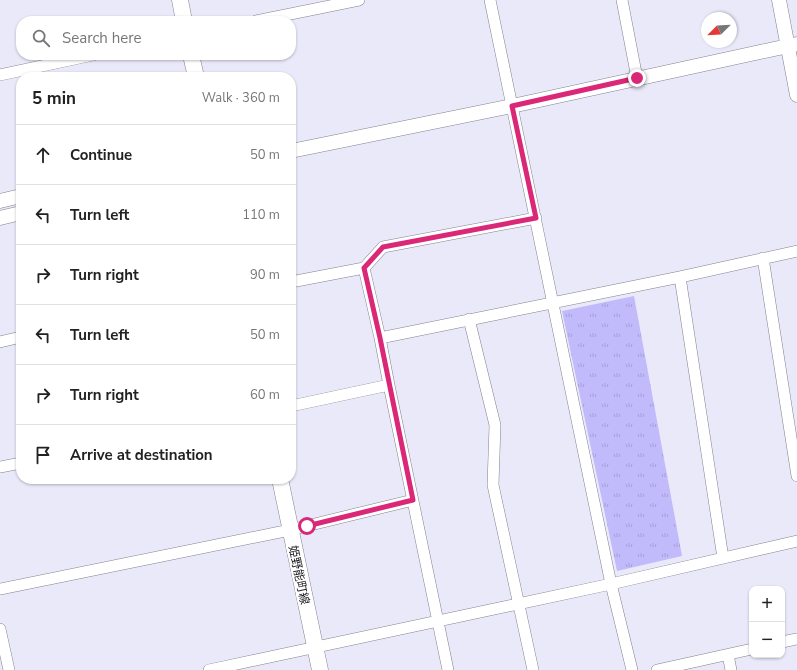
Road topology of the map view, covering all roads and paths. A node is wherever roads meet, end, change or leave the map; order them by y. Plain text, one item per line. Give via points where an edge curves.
1 (180, 0) edge
2 (359, 0) edge
3 (490, 0) edge
4 (622, 0) edge
5 (779, 0) edge
6 (183, 16) edge
7 (281, 16) edge
8 (793, 45) edge
9 (69, 60) edge
10 (192, 60) edge
11 (195, 72) edge
12 (0, 74) edge
13 (637, 78) junction
14 (797, 94) edge
15 (512, 106) junction
16 (296, 150) edge
17 (16, 197) edge
18 (0, 201) edge
19 (16, 214) edge
20 (0, 218) edge
21 (536, 218) junction
22 (797, 251) edge
23 (763, 258) junction
24 (364, 268) junction
25 (680, 277) junction
26 (296, 281) edge
27 (552, 303) junction
28 (469, 319) junction
29 (16, 338) edge
30 (380, 338) junction
31 (0, 342) edge
32 (389, 386) junction
33 (296, 405) edge
34 (16, 464) edge
35 (0, 467) edge
36 (797, 476) edge
37 (281, 484) edge
38 (413, 500) junction
39 (290, 530) junction
40 (797, 541) edge
41 (723, 558) junction
42 (611, 584) junction
43 (0, 589) edge
44 (519, 603) junction
45 (438, 622) junction
46 (0, 629) edge
47 (797, 639) edge
48 (785, 641) edge
49 (315, 648) junction
50 (749, 650) edge
51 (728, 655) junction
52 (9, 670) edge
53 (209, 670) edge
54 (320, 670) edge
55 (448, 670) edge
56 (533, 670) edge
57 (632, 670) edge
58 (657, 670) edge
59 (731, 670) edge

1 - 6 main road
2 - 7 street
3 - 15 street
4 - 13 street
5 - 8 street
8 - 13 street
8 - 14 street
9 - 12 street
10 - 11 main road
13 - 15 street
15 - 16 street
15 - 21 street
17 - 18 street
19 - 20 street
21 - 24 street via 383,247
21 - 27 street
22 - 23 street
23 - 25 street
23 - 36 street
24 - 26 street
24 - 30 street
25 - 27 street
25 - 41 street
27 - 28 street
27 - 42 street
28 - 30 street
28 - 44 street via 495,425 493,485
29 - 31 street
30 - 32 street
32 - 33 street
32 - 38 street
34 - 35 street
37 - 39 main road, 姫野能町線
38 - 39 street
38 - 45 street
39 - 43 street
39 - 49 main road, 姫野能町線
40 - 41 street
41 - 42 street
42 - 44 street
42 - 57 street
44 - 45 street
44 - 56 street
45 - 49 street
45 - 55 street
46 - 52 street
47 - 48 street
49 - 53 street
49 - 54 main road, 姫野能町線
50 - 51 street
51 - 58 street
51 - 59 street

